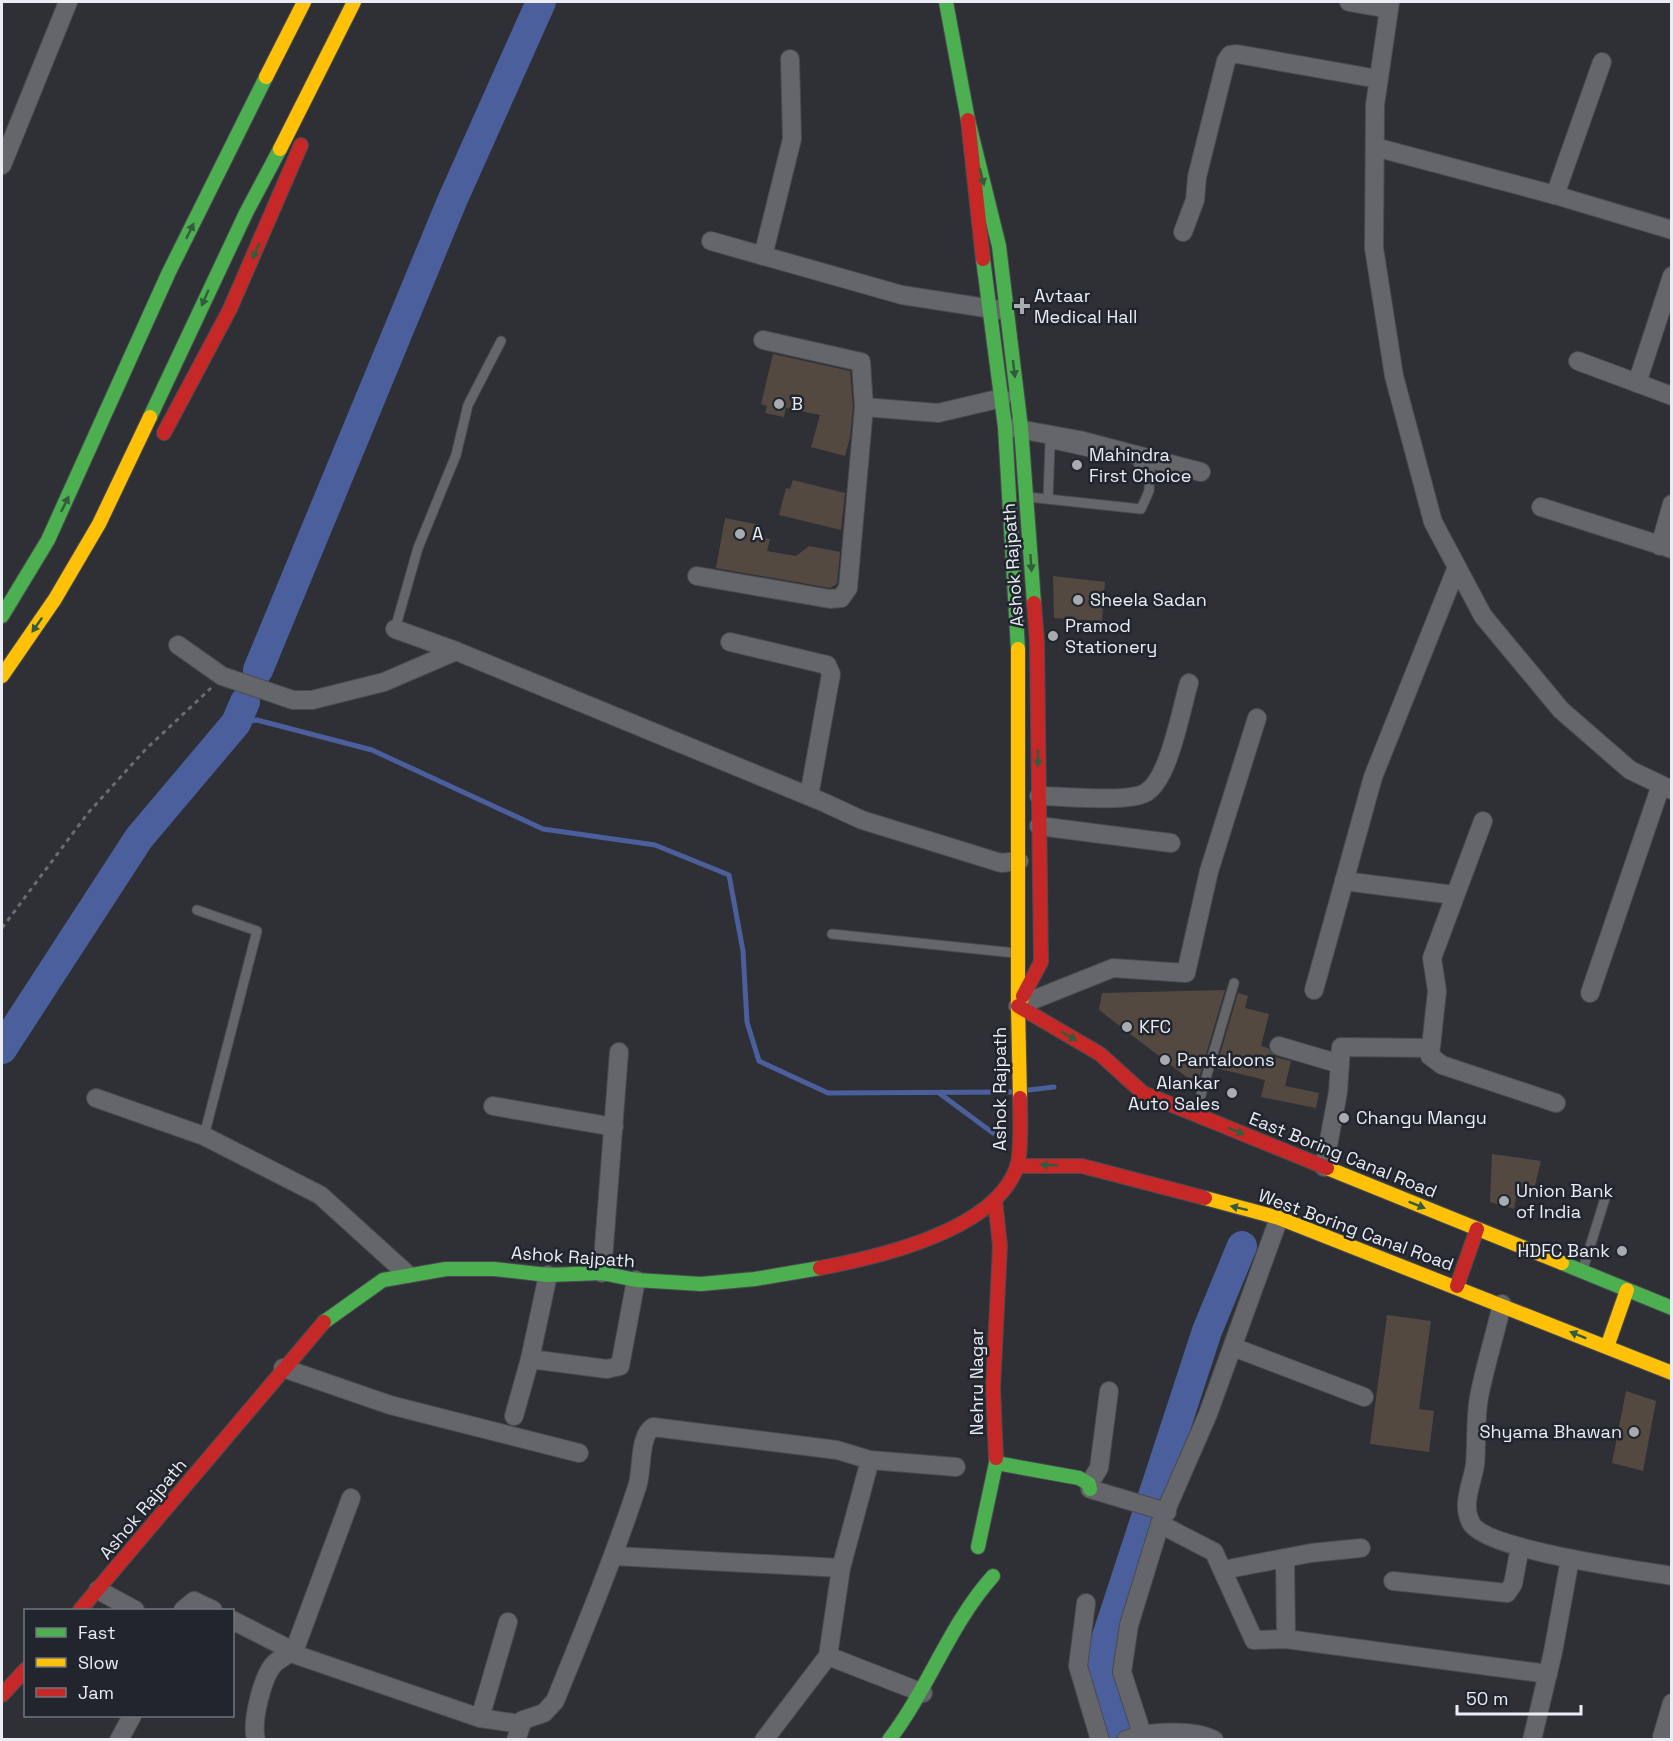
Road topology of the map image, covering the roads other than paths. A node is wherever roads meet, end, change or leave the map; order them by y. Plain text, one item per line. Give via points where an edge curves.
1 (68, 2) edge
2 (296, 2) edge
3 (304, 2) edge
4 (315, 2) edge
5 (354, 2) edge
6 (946, 2) edge
7 (1349, 2) edge
8 (1389, 5) edge
9 (282, 13) dead end
10 (267, 42) dead end
11 (790, 60) dead end
12 (1602, 62) dead end
13 (1378, 79) junction
14 (298, 82) dead end
15 (249, 110) junction
16 (1375, 147) junction
17 (2, 165) edge
18 (1555, 195) junction
19 (1671, 230) edge
20 (1183, 231) dead end
21 (711, 241) dead end
22 (763, 256) junction
23 (1671, 276) edge
24 (999, 310) junction
25 (763, 340) dead end
26 (501, 341) dead end
27 (1578, 361) dead end
28 (1637, 383) junction
29 (1671, 396) edge
30 (1002, 398) junction
31 (864, 407) junction
32 (130, 426) dead end
33 (1016, 431) junction
34 (1050, 443) junction
35 (156, 446) dead end
36 (1202, 472) dead end
37 (139, 473) dead end
38 (1026, 496) junction
39 (1048, 499) junction
40 (1671, 504) edge
41 (1541, 507) dead end
42 (99, 524) junction
43 (1666, 548) edge
44 (1457, 567) junction
45 (697, 576) dead end
46 (2, 616) edge
47 (394, 629) joint
48 (730, 642) dead end
49 (178, 645) dead end
50 (456, 651) junction
51 (2, 676) edge
52 (1189, 683) dead end
53 (1257, 718) dead end
54 (1666, 787) edge
55 (809, 796) junction
56 (1039, 796) junction
57 (1483, 821) dead end
58 (1039, 826) junction
59 (1171, 843) dead end
60 (1019, 861) junction
61 (1344, 881) junction
62 (1454, 895) junction
63 (197, 910) dead end
64 (832, 934) dead end
65 (1019, 954) junction
66 (1234, 983) dead end
67 (1314, 990) dead end
68 (1590, 993) dead end
69 (1018, 1006) junction
70 (1279, 1046) dead end
71 (1429, 1048) junction
72 (619, 1052) dead end
73 (1340, 1064) junction
74 (96, 1098) dead end
75 (1556, 1103) dead end
76 (493, 1106) dead end
77 (1195, 1114) junction
78 (614, 1127) junction
79 (204, 1136) junction
80 (1017, 1166) junction
81 (1324, 1167) junction
82 (1607, 1192) dead end
83 (995, 1200) junction
84 (1279, 1218) junction
85 (1477, 1229) junction
86 (1582, 1272) junction
87 (407, 1274) junction
88 (602, 1274) junction
89 (548, 1275) junction
90 (636, 1280) junction
91 (1457, 1286) junction
92 (1628, 1290) junction
93 (1502, 1304) junction
94 (1671, 1308) edge
95 (1233, 1347) junction
96 (1607, 1347) junction
97 (530, 1359) junction
98 (283, 1368) junction
99 (1671, 1373) edge
100 (1109, 1391) dead end
101 (1364, 1397) dead end
102 (514, 1416) dead end
103 (579, 1453) dead end
104 (870, 1460) junction
105 (996, 1463) junction
106 (956, 1467) dead end
107 (1090, 1486) junction
108 (351, 1498) dead end
109 (1159, 1514) junction
110 (978, 1547) dead end
111 (1520, 1547) junction
112 (1361, 1548) dead end
113 (614, 1556) junction
114 (1284, 1558) junction
115 (1570, 1559) junction
116 (841, 1568) junction
117 (1223, 1570) junction
118 (993, 1576) dead end
119 (1671, 1576) edge
120 (1393, 1581) dead end
121 (98, 1590) junction
122 (1086, 1603) dead end
123 (82, 1609) edge
124 (131, 1609) edge
125 (185, 1609) edge
126 (209, 1609) edge
127 (234, 1621) edge
128 (508, 1622) dead end
129 (1286, 1639) junction
130 (292, 1652) junction
131 (828, 1656) junction
132 (24, 1671) edge
133 (1548, 1674) junction
134 (923, 1693) junction
135 (2, 1695) edge
136 (1671, 1703) edge
137 (131, 1717) edge
138 (480, 1718) junction
139 (518, 1732) edge
140 (1662, 1737) dead end
141 (1135, 1738) edge
142 (119, 1740) edge
143 (256, 1740) edge
144 (764, 1740) edge
145 (889, 1740) edge
146 (1100, 1740) edge
147 (1214, 1740) edge
148 (1532, 1740) edge

1 - 17 street
2 - 15 main road
3 - 15 main road
4 - 15 main road
5 - 14 main road
5 -> 35 main road via 282,191 230,309
5 - 42 main road via 303,124 169,403
5 -> 42 main road via 236,206 155,383
6 - 24 main road, Ashok Rajpath via 968,120 999,246
7 - 8 street
8 - 13 street
9 - 15 main road
10 - 15 main road
11 - 22 street via 792,139
12 - 18 street
13 - 16 street
13 - 20 street via 1230,55 1197,177 1195,200
46 -> 15 main road via 48,540 169,272
16 - 18 street
16 - 44 street via 1374,248 1394,376 1432,522
18 - 19 street
21 - 22 street
22 - 24 street via 902,295
23 - 28 street
24 - 30 main road, Ashok Rajpath
24 -> 33 main road, Ashok Rajpath
25 - 31 street via 861,362
26 - 47 lane via 468,405 456,456 418,548
27 - 28 street
28 - 29 street
30 - 31 street via 938,413
30 - 33 main road, Ashok Rajpath
31 - 45 street via 848,588 841,598
32 - 42 main road
33 - 34 lane
33 - 36 street via 1079,440
33 - 38 main road, Ashok Rajpath
33 - 60 main road, Ashok Rajpath
34 - 39 lane
34 - 39 lane via 1144,465 1150,471 1150,479 1145,503 1135,511
37 - 42 main road
38 - 39 lane
38 -> 56 main road, Ashok Rajpath via 1037,642
40 - 43 street
41 - 43 street
42 -> 51 main road via 60,592
44 - 54 street via 1483,616 1561,710 1630,770
44 - 61 street via 1374,777
47 - 50 street
48 - 55 street via 826,665 831,674
49 - 50 street via 222,676 293,700 320,699 384,682
50 - 55 street
52 - 56 street via 1161,775 1145,793 1121,798
53 - 69 street via 1209,871 1186,973 1113,969
54 - 68 street
55 - 60 street via 862,820 1002,863
56 - 58 main road, Ashok Rajpath
57 - 62 street
58 - 59 street
58 - 69 main road, Ashok Rajpath via 1041,962
60 - 65 main road, Ashok Rajpath
61 - 62 street
61 - 67 street
62 - 71 street via 1432,958 1437,991
63 - 79 lane via 257,931
64 - 65 lane
65 - 69 main road, Ashok Rajpath
66 - 77 lane
69 -> 77 main road, East Boring Canal Road via 1100,1054 1143,1093
69 - 80 main road, Ashok Rajpath
70 - 73 street
71 - 73 street via 1341,1047
71 - 75 street via 1431,1056 1442,1065
72 - 78 street
73 - 81 street
74 - 79 street
76 - 78 street
77 -> 81 main road, East Boring Canal Road
78 - 88 street
79 - 87 street via 320,1195
80 - 83 main road, Ashok Rajpath
84 -> 80 main road, West Boring Canal Road via 1082,1166
81 -> 85 main road, East Boring Canal Road
82 - 86 lane
83 - 90 main road, Ashok Rajpath via 936,1236 852,1262 755,1280 701,1284
83 - 105 main road, Nehru Nagar via 1000,1246 993,1388
84 - 91 main road, West Boring Canal Road
84 - 95 street
85 - 86 main road, East Boring Canal Road
85 - 91 main road
86 - 92 main road, East Boring Canal Road
87 - 89 main road, Ashok Rajpath via 494,1269
87 - 98 main road, Ashok Rajpath via 383,1280 357,1296 322,1323
88 - 89 main road, Ashok Rajpath
88 - 90 main road, Ashok Rajpath
89 - 97 street
90 - 97 street via 620,1366 607,1369
91 - 93 main road, West Boring Canal Road
92 - 94 main road, East Boring Canal Road
92 - 96 main road
96 -> 93 main road, West Boring Canal Road
93 - 111 street via 1479,1399 1468,1511 1471,1524 1479,1531
95 - 101 street
95 - 109 street
96 - 99 main road, West Boring Canal Road
97 - 102 street
98 - 103 street via 390,1405
98 - 121 main road, Ashok Rajpath
100 - 107 street via 1099,1468
104 - 106 street
104 - 113 street via 837,1450 653,1427 645,1439 641,1476
104 - 116 street
105 - 107 main road via 1079,1478
105 - 110 main road, Nehru Nagar
107 - 109 street
108 - 130 street
109 - 117 street via 1214,1552
109 - 141 street via 1129,1625 1122,1672
111 - 115 street
111 - 120 street via 1513,1584 1507,1593
112 - 114 street
113 - 116 street
113 - 139 street via 555,1701 543,1713 528,1718
114 - 117 street
114 - 129 street
115 - 119 street
115 - 133 street
116 - 131 street
117 - 129 street via 1254,1640
118 - 134 main road via 970,1601
121 - 123 main road, Ashok Rajpath
121 - 124 street
122 - 146 street via 1078,1666
125 - 126 street via 194,1601
127 - 130 street
128 - 138 street
129 - 133 street
130 - 138 street
130 - 143 street via 276,1662 269,1673 255,1718
131 - 134 street
131 - 144 street
132 - 135 main road
133 - 148 street
134 - 145 main road
136 - 140 street
137 - 142 street
138 - 139 street
141 - 147 street via 1203,1734

